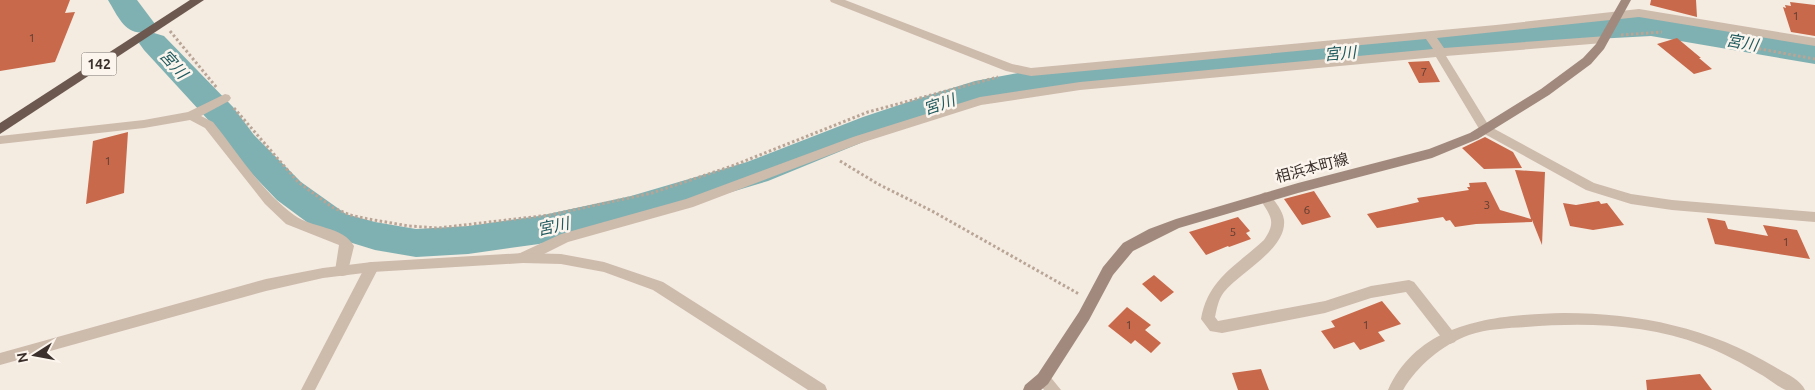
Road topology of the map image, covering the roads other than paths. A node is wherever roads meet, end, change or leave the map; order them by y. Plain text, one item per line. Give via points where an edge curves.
1 (198, 0) edge
2 (835, 0) edge
3 (1626, 0) edge
4 (1616, 18) junction
5 (1430, 37) junction
6 (1605, 37) junction
7 (1815, 42) edge
8 (1439, 51) junction
9 (222, 100) road end
10 (196, 113) junction
11 (0, 129) edge
12 (1485, 130) junction
13 (0, 140) edge
14 (1265, 198) junction
15 (1815, 217) edge
16 (523, 258) junction
17 (372, 267) junction
18 (342, 271) junction
19 (1450, 338) junction
20 (0, 359) edge
21 (1043, 379) junction
22 (308, 390) edge
23 (820, 390) edge
24 (1030, 390) edge
25 (1054, 390) edge
26 (1395, 390) edge
27 (1798, 390) edge

1 - 11 highway, 142
2 - 5 street via 1010,68 1031,72
3 - 4 main road, 相浜本町線
4 - 5 street
4 - 6 main road, 相浜本町線
4 - 7 street via 1639,13 1664,16
5 - 8 street
6 - 8 street
6 - 12 main road, 相浜本町線 via 1576,70
8 - 12 street
8 - 16 street via 1080,86 980,101 857,140 642,218 562,238 540,246
9 - 10 street
10 - 13 street via 144,124
10 - 18 street via 269,201 291,220 344,241 347,246
12 - 14 main road, 相浜本町線 via 1432,153
12 - 15 street via 1590,187 1631,199
14 - 19 street via 1278,222 1276,233 1270,244 1234,273 1212,298 1208,319 1215,326 1325,307 1371,292 1409,286
14 - 21 main road, 相浜本町線 via 1176,224 1128,247 1117,259
16 - 17 street
16 - 23 street via 586,262 624,272 658,286
17 - 18 street
17 - 22 street
18 - 20 street via 266,286
19 - 26 street via 1422,355
19 - 27 street via 1485,325 1545,319 1577,317 1645,324 1720,346
21 - 24 main road, 相浜本町線
21 - 25 street

